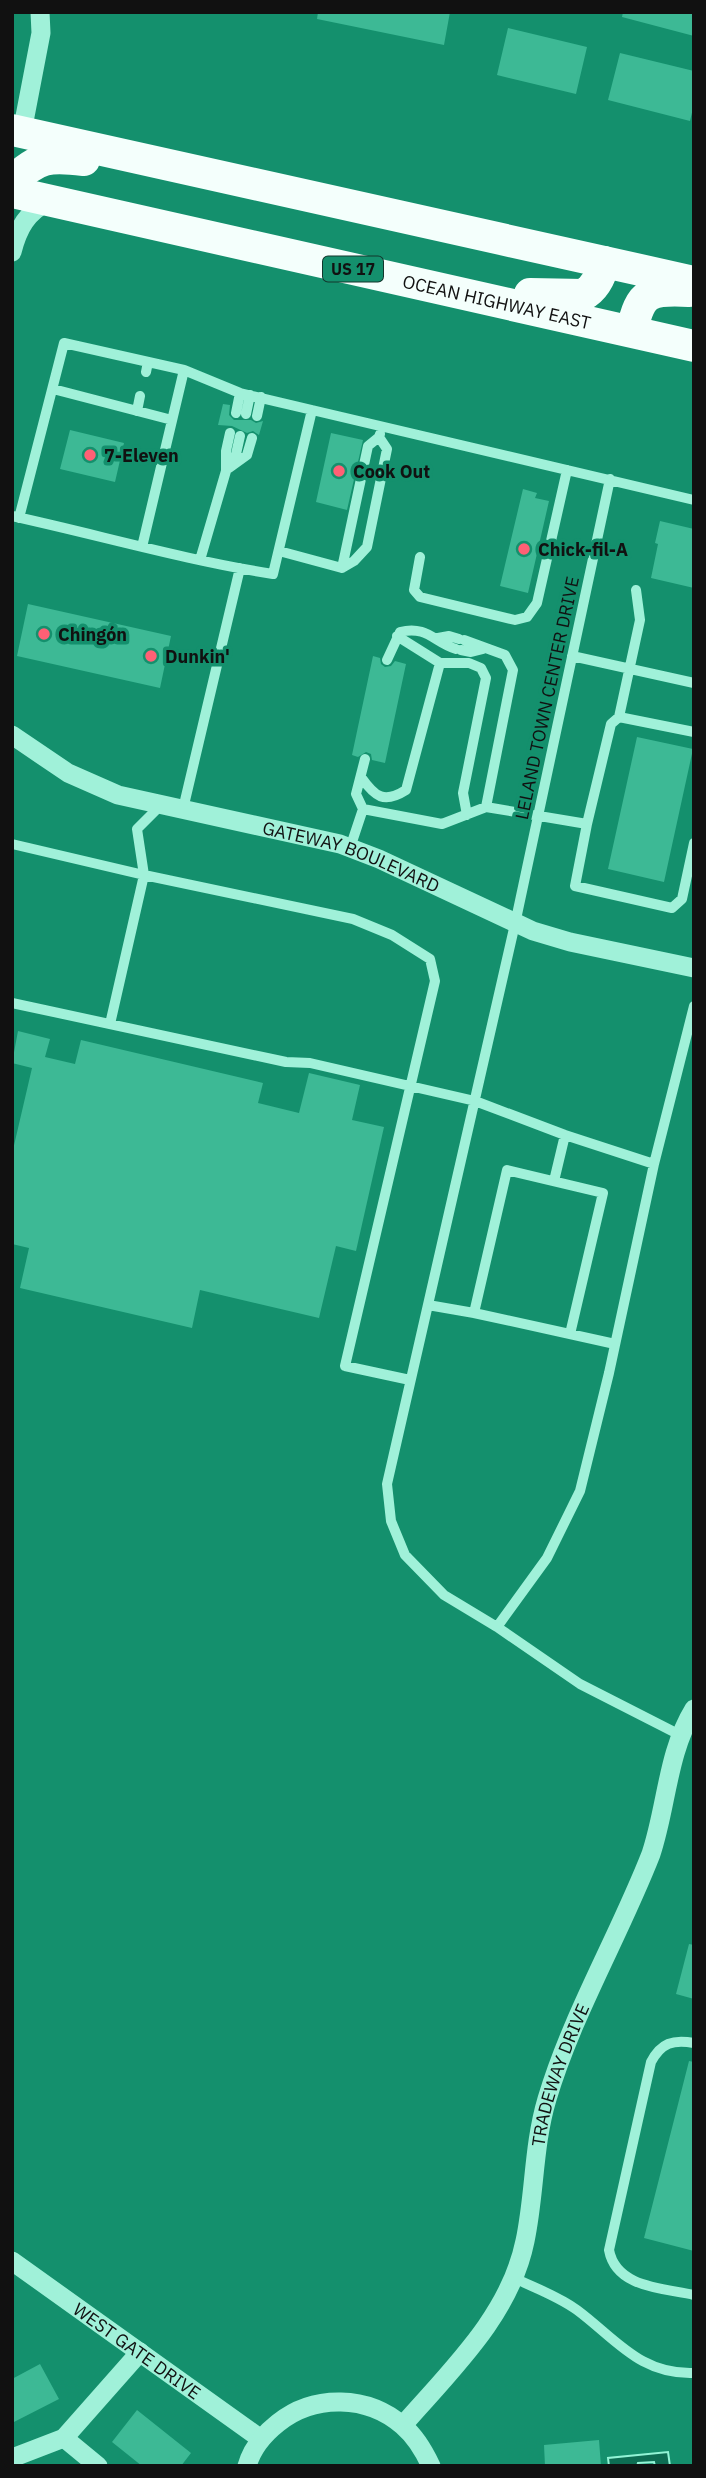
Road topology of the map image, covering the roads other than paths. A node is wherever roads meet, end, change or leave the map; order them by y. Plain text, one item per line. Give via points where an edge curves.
1 (40, 12) edge
2 (46, 12) edge
3 (41, 33) junction
4 (15, 134) edge
5 (204, 173) junction
6 (12, 182) edge
7 (12, 191) edge
8 (49, 201) junction
9 (12, 252) edge
10 (604, 262) junction
11 (694, 282) edge
12 (444, 290) junction
13 (694, 291) edge
14 (632, 331) junction
15 (694, 346) edge
16 (184, 370) junction
17 (86, 385) dead end
18 (52, 389) junction
19 (114, 391) dead end
20 (250, 395) junction
21 (140, 396) dead end
22 (83, 397) junction
23 (111, 404) junction
24 (312, 410) junction
25 (137, 411) junction
26 (172, 420) junction
27 (380, 432) junction
28 (235, 435) dead end
29 (252, 438) dead end
30 (567, 470) junction
31 (226, 471) junction
32 (610, 480) junction
33 (694, 500) edge
34 (16, 517) edge
35 (142, 547) junction
36 (279, 551) junction
37 (420, 557) dead end
38 (200, 560) junction
39 (240, 568) junction
40 (342, 568) junction
41 (636, 590) dead end
42 (397, 636) junction
43 (572, 656) junction
44 (387, 660) dead end
45 (440, 663) junction
46 (629, 669) junction
47 (694, 684) edge
48 (619, 717) junction
49 (694, 732) edge
50 (12, 735) edge
51 (365, 759) dead end
52 (360, 777) junction
53 (161, 804) junction
54 (485, 807) junction
55 (183, 809) junction
56 (363, 810) junction
57 (467, 816) junction
58 (538, 816) junction
59 (587, 824) junction
60 (12, 844) edge
61 (350, 848) junction
62 (693, 848) edge
63 (145, 875) junction
64 (515, 924) junction
65 (694, 968) edge
66 (12, 1003) edge
67 (694, 1006) edge
68 (110, 1024) junction
69 (412, 1087) junction
70 (475, 1101) junction
71 (565, 1135) junction
72 (654, 1164) junction
73 (554, 1181) junction
74 (428, 1305) junction
75 (474, 1313) junction
76 (570, 1334) junction
77 (615, 1344) junction
78 (410, 1380) junction
79 (497, 1627) junction
80 (694, 1709) edge
81 (680, 1735) junction
82 (694, 2043) edge
83 (12, 2261) edge
84 (514, 2278) junction
85 (694, 2295) edge
86 (140, 2352) junction
87 (694, 2373) edge
88 (403, 2425) junction
89 (64, 2438) junction
90 (261, 2439) junction
91 (12, 2458) edge
92 (98, 2466) edge
93 (247, 2466) edge
94 (431, 2466) edge

1 - 3 street
2 - 3 street
3 - 4 street
4 - 5 highway
5 - 6 highway via 47,157
5 - 10 highway
7 - 8 highway, OCEAN HIGHWAY EAST / US 17
8 - 9 street via 26,218
8 - 12 highway, OCEAN HIGHWAY EAST / US 17
10 - 11 highway
10 - 12 highway via 597,282 583,295
12 - 14 highway, OCEAN HIGHWAY EAST / US 17
13 - 14 highway via 650,293 636,311
14 - 15 highway, OCEAN HIGHWAY EAST / US 17
16 - 18 lane via 147,367 65,342
16 - 20 lane
16 - 26 lane
17 - 22 lane
18 - 22 lane
18 - 34 lane
19 - 23 lane
20 - 20 lane via 246,414
20 - 24 lane
21 - 25 lane
22 - 23 lane
23 - 25 lane
24 - 27 lane
24 - 36 lane
25 - 26 lane
26 - 35 lane
27 - 30 lane
27 - 40 lane via 368,446
27 - 40 lane via 387,449 367,547
28 - 31 lane via 236,454
29 - 31 lane via 247,455
30 - 32 lane
30 - 37 lane via 537,603 527,617 515,620 420,597 414,590
31 - 38 lane
32 - 33 lane
32 - 43 lane, LELAND TOWN CENTER DRIVE
34 - 35 lane
35 - 38 lane
36 - 39 lane via 273,574
36 - 40 lane
38 - 39 lane
39 - 55 lane
41 - 46 lane via 640,620
42 - 44 lane
42 - 45 lane
42 - 54 lane via 411,629 438,638 446,646 505,655 513,670
43 - 46 lane
43 - 58 lane, LELAND TOWN CENTER DRIVE
45 - 52 lane via 406,790 394,797 379,797
45 - 57 lane via 469,663 481,668 486,678 463,793
46 - 47 lane
46 - 48 lane
48 - 49 lane
48 - 59 lane via 611,724
50 - 53 street, GATEWAY BOULEVARD via 79,779 118,795
51 - 52 lane
52 - 56 lane via 356,794
53 - 55 street, GATEWAY BOULEVARD
53 - 63 lane via 137,829
54 - 57 lane
54 - 58 lane
55 - 61 street, GATEWAY BOULEVARD
56 - 57 lane via 442,824
56 - 61 lane
58 - 59 lane
58 - 64 lane, LELAND TOWN CENTER DRIVE
59 - 62 lane via 575,886 672,908 682,899
60 - 63 lane
61 - 64 street, GATEWAY BOULEVARD
63 - 68 lane
63 - 69 lane via 353,919 392,935 430,959 435,981
64 - 65 street, GATEWAY BOULEVARD via 570,942
64 - 70 lane, LELAND TOWN CENTER DRIVE
66 - 68 lane
67 - 72 lane
68 - 69 lane
69 - 70 lane
69 - 78 lane via 345,1366
70 - 71 lane
70 - 74 lane, LELAND TOWN CENTER DRIVE
71 - 72 lane
71 - 73 lane
72 - 77 lane
73 - 75 lane via 507,1170
73 - 76 lane via 603,1193
74 - 75 lane
74 - 78 lane, LELAND TOWN CENTER DRIVE
75 - 76 lane
76 - 77 lane
77 - 79 lane via 580,1492 547,1558
78 - 79 lane, LELAND TOWN CENTER DRIVE via 387,1484 391,1521 405,1555 444,1595
79 - 81 lane, LELAND TOWN CENTER DRIVE via 580,1684
80 - 81 street, TRADEWAY DRIVE
81 - 84 street, TRADEWAY DRIVE via 652,1854 547,2098 534,2157 525,2240
82 - 85 lane via 667,2042 651,2062 609,2250 614,2267 630,2280
83 - 86 street, WEST GATE DRIVE
84 - 87 lane via 575,2309 630,2356 669,2371
84 - 88 street, TRADEWAY DRIVE via 472,2344
86 - 89 street
86 - 90 street, WEST GATE DRIVE
88 - 90 street via 377,2409 348,2401 317,2403 289,2414
88 - 94 street
89 - 91 street
89 - 92 street
90 - 93 street

